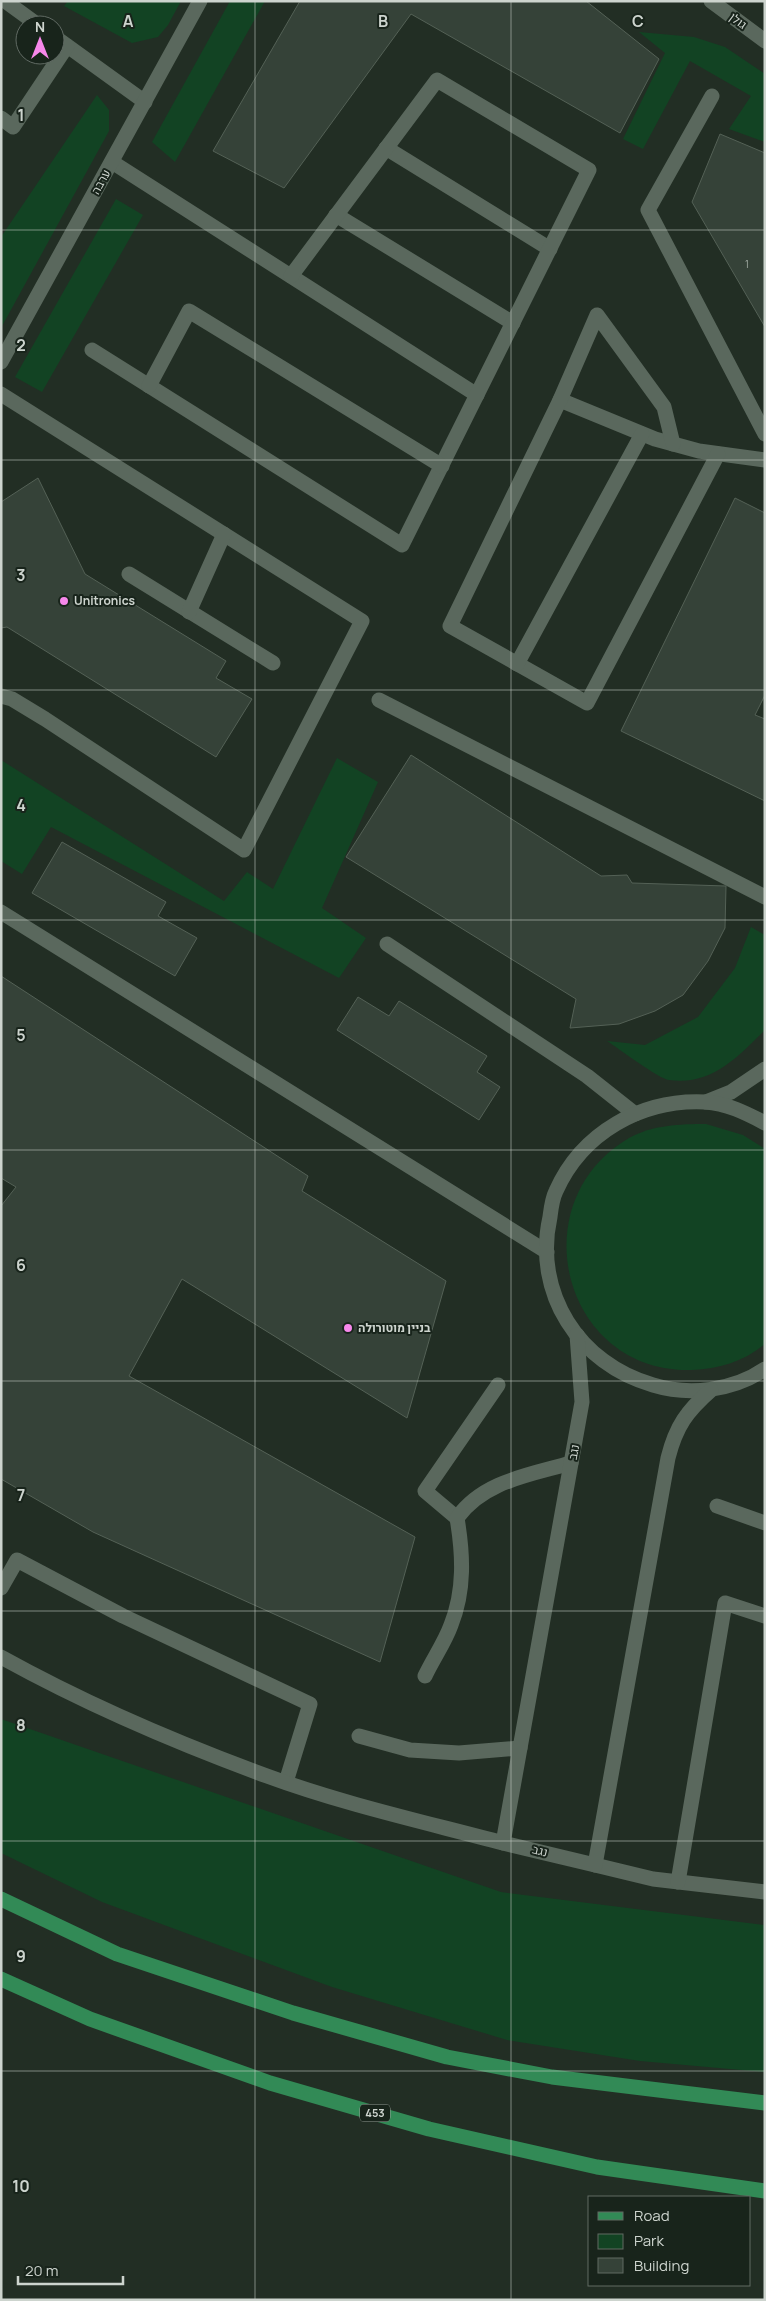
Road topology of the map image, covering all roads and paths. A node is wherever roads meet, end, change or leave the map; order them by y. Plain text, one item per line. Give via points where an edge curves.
1 (4, 1) edge
2 (200, 1) edge
3 (711, 1) edge
4 (24, 15) edge
5 (765, 42) edge
6 (65, 45) edge
7 (48, 65) edge
8 (712, 96) dead end
9 (145, 102) junction
10 (1, 118) edge
11 (386, 148) junction
12 (112, 162) junction
13 (336, 216) junction
14 (550, 249) junction
15 (291, 276) junction
16 (513, 323) junction
17 (92, 350) dead end
18 (1, 362) edge
19 (149, 386) junction
20 (1, 394) edge
21 (477, 396) junction
22 (560, 400) junction
23 (642, 434) junction
24 (765, 434) edge
25 (673, 444) junction
26 (718, 454) junction
27 (765, 460) edge
28 (442, 466) junction
29 (224, 534) junction
30 (129, 574) dead end
31 (190, 612) junction
32 (273, 663) dead end
33 (517, 664) junction
34 (1, 696) edge
35 (379, 700) dead end
36 (765, 897) edge
37 (1, 912) edge
38 (387, 944) dead end
39 (765, 1069) edge
40 (706, 1102) junction
41 (635, 1114) junction
42 (765, 1123) edge
43 (547, 1252) junction
44 (577, 1335) junction
45 (765, 1369) edge
46 (498, 1385) dead end
47 (712, 1390) junction
48 (572, 1463) junction
49 (717, 1506) dead end
50 (457, 1518) junction
51 (765, 1523) edge
52 (1, 1588) edge
53 (765, 1616) edge
54 (1, 1657) edge
55 (424, 1676) dead end
56 (359, 1736) dead end
57 (520, 1748) junction
58 (286, 1782) junction
59 (503, 1842) junction
60 (595, 1865) junction
61 (678, 1882) junction
62 (765, 1892) edge
63 (1, 1899) edge
64 (1, 1979) edge
65 (765, 2103) edge
66 (765, 2191) edge

1 - 4 street
2 - 9 street, ערבה
3 - 5 street, גולן
6 - 9 street
7 - 10 street via 13,127
8 - 24 street via 648,210
9 - 12 street, ערבה
11 - 13 street
11 - 14 street
11 - 14 street via 436,80 589,170
12 - 15 street
12 - 18 street, ערבה
13 - 15 street
13 - 16 street
14 - 16 street
15 - 21 street
16 - 21 street
17 - 19 street
19 - 28 street via 190,311
19 - 28 street via 402,545
20 - 29 street
21 - 28 street
22 - 23 street
22 - 25 street via 597,315 664,407
22 - 33 street via 450,626
23 - 25 street
23 - 33 street
25 - 26 street
26 - 27 street
26 - 33 street via 587,704
29 - 31 street
29 - 34 street via 362,621 244,850 45,719
30 - 31 street
31 - 32 street
35 - 36 street
37 - 43 street
38 - 41 street via 587,1076
39 - 40 street via 731,1092
40 - 41 street via 659,1105
40 - 42 street via 741,1110
41 - 43 street via 615,1122 580,1152 555,1192 545,1238
43 - 44 street via 550,1284 567,1324
44 - 47 street via 595,1356 632,1379 671,1390
44 - 48 street, נגב via 582,1402
45 - 47 street via 751,1378
46 - 50 street via 424,1491
47 - 60 street via 690,1408 673,1439 668,1458
48 - 50 street via 494,1486 467,1504
48 - 57 street, נגב
49 - 51 street
50 - 55 street via 462,1547 462,1584 452,1624
52 - 58 street via 17,1560 123,1616 310,1704
53 - 61 street via 725,1604
54 - 58 street via 48,1683
56 - 57 street via 410,1750 459,1753
57 - 59 street, נגב
58 - 59 street via 367,1808
59 - 60 street, נגב
60 - 61 street, נגב
61 - 62 street, נגב
63 - 65 main road via 117,1954 292,2013 448,2057 552,2078
64 - 66 main road, 453 via 90,2019 261,2080 428,2129 597,2167

